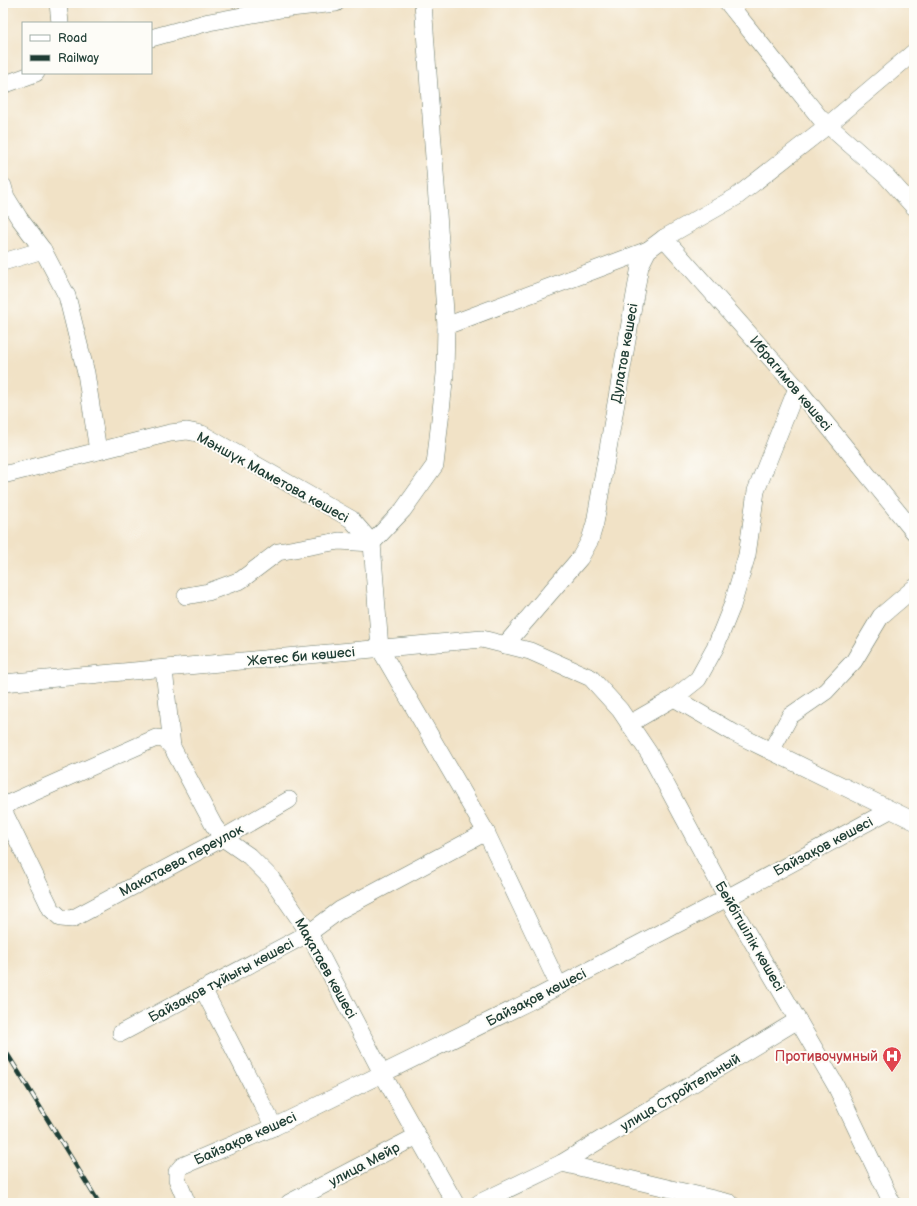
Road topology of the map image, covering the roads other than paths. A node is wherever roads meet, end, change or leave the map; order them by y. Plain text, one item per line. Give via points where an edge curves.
1 (58, 3) edge
2 (336, 3) edge
3 (424, 3) edge
4 (728, 3) edge
5 (60, 22) edge
6 (152, 38) edge
7 (914, 52) edge
8 (33, 74) edge
9 (3, 85) edge
10 (828, 125) junction
11 (3, 186) edge
12 (914, 208) edge
13 (664, 238) junction
14 (43, 250) junction
15 (648, 250) junction
16 (3, 262) edge
17 (446, 326) junction
18 (797, 388) junction
19 (98, 451) junction
20 (3, 475) edge
21 (914, 532) edge
22 (372, 543) junction
23 (914, 588) edge
24 (186, 596) dead end
25 (505, 645) junction
26 (380, 649) junction
27 (164, 669) junction
28 (591, 678) joint
29 (3, 683) edge
30 (674, 698) junction
31 (629, 724) junction
32 (172, 747) junction
33 (771, 752) junction
34 (289, 800) dead end
35 (3, 806) edge
36 (3, 810) edge
37 (890, 810) junction
38 (914, 821) edge
39 (486, 832) junction
40 (222, 838) junction
41 (727, 898) junction
42 (309, 933) junction
43 (559, 986) junction
44 (203, 989) junction
45 (798, 1020) junction
46 (121, 1033) dead end
47 (382, 1073) junction
48 (274, 1127) junction
49 (417, 1136) junction
50 (562, 1163) junction
51 (187, 1203) edge
52 (289, 1203) edge
53 (455, 1203) edge
54 (479, 1203) edge
55 (730, 1203) edge
56 (892, 1203) edge

1 - 5 street
2 - 6 street via 281,9 209,22
3 - 17 street
4 - 10 street
7 - 10 street, Дулатов көшесі
8 - 9 street
10 - 12 street via 887,177
10 - 13 street, Дулатов көшесі via 736,197
11 - 14 street via 6,197 19,218
13 - 15 street, Дулатов көшесі
13 - 18 street, Ибрагимов көшесі
14 - 16 street
14 - 19 street via 67,296 86,373
15 - 17 street
15 - 25 street, Дулатов көшесі via 640,266 590,540 580,558
17 - 22 street via 445,374 435,465 403,510
18 - 21 street, Ибрагимов көшесі
18 - 30 street via 756,490 747,554 732,606 715,648 698,679
19 - 20 street, Мәншүк Маметова көшесі
19 - 22 street, Мәншүк Маметова көшесі via 170,433 187,431 202,434 351,520
22 - 24 street via 339,541 278,552 241,580 208,592
22 - 26 street
23 - 33 street via 881,616 854,661 826,691 790,716
25 - 26 street, Жетес би көшесі via 482,639
25 - 28 street, Жетес би көшесі via 530,651
26 - 27 street, Жетес би көшесі
26 - 39 street
27 - 29 street, Жетес би көшесі
27 - 32 street
28 - 31 street, Бейбітшілік көшесі
30 - 31 street
30 - 33 street
31 - 41 street, Бейбітшілік көшесі via 649,753
32 - 35 street via 164,739 156,738
32 - 40 street, Мақатаев көшесі
33 - 37 street
34 - 40 street, Макатаева переулок
36 - 40 street, Макатаева переулок via 51,909 61,918 72,918
37 - 38 street
37 - 41 street, Байзақов көшесі
39 - 42 street, Байзақов тұйығы көшесі via 340,910
39 - 43 street
40 - 42 street, Мақатаев көшесі via 249,856 271,878
41 - 43 street, Байзақов көшесі
41 - 45 street, Бейбітшілік көшесі
42 - 44 street, Байзақов тұйығы көшесі
42 - 47 street, Мақатаев көшесі
43 - 47 street, Байзақов көшесі
44 - 46 street, Байзақов тұйығы көшесі
44 - 48 street
45 - 50 street, улица Стройтельный
45 - 56 street, Бейбітшілік көшесі via 836,1086
47 - 48 street, Байзақов көшесі
47 - 49 street, Мақатаев көшесі
48 - 51 street, Байзақов көшесі via 182,1166 177,1172 177,1179
49 - 52 street, улица Мейр
49 - 53 street, Мақатаев көшесі
50 - 54 street, улица Стройтельный
50 - 55 street

